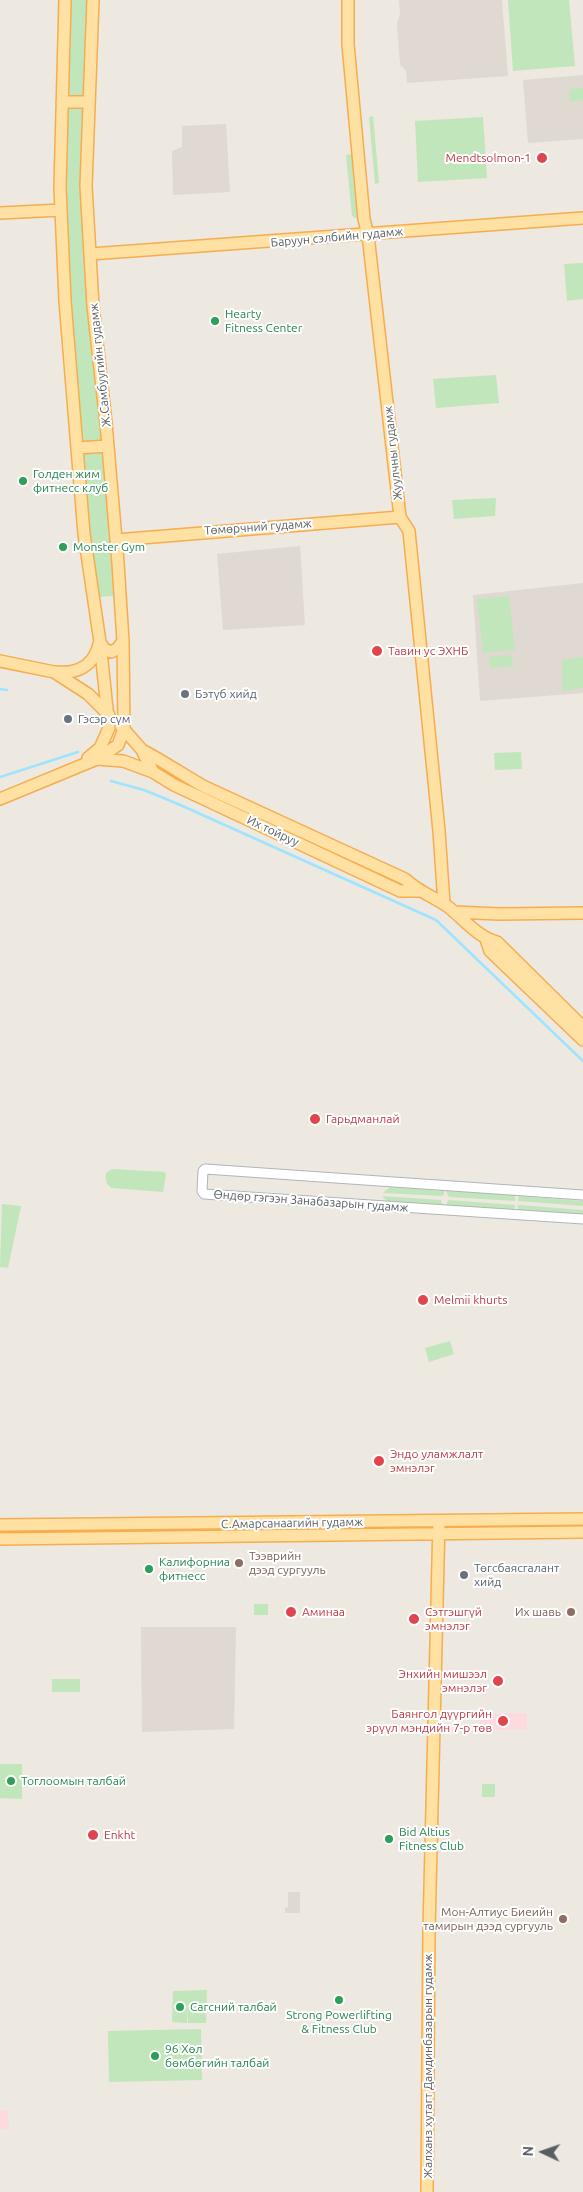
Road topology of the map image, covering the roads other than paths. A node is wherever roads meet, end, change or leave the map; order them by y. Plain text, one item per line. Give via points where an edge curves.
1 (64, 0) edge
2 (93, 0) edge
3 (348, 0) edge
4 (62, 102) junction
5 (89, 102) junction
6 (61, 210) junction
7 (0, 213) edge
8 (583, 218) edge
9 (368, 234) junction
10 (91, 254) junction
11 (108, 446) junction
12 (77, 448) junction
13 (400, 517) junction
14 (116, 540) junction
15 (100, 642) junction
16 (123, 642) junction
17 (0, 661) edge
18 (54, 672) junction
19 (123, 687) junction
20 (108, 714) junction
21 (124, 729) junction
22 (142, 750) junction
23 (97, 759) junction
24 (80, 765) junction
25 (153, 772) junction
26 (0, 799) edge
27 (418, 891) junction
28 (444, 904) junction
29 (454, 912) junction
30 (583, 913) edge
31 (486, 939) junction
32 (583, 1028) edge
33 (583, 1040) edge
34 (583, 1195) edge
35 (583, 1219) edge
36 (583, 1519) edge
37 (308, 1522) junction
38 (0, 1525) edge
39 (439, 1527) junction
40 (583, 1532) edge
41 (308, 1535) junction
42 (0, 1539) edge
43 (427, 2192) edge

1 - 4 main road
2 - 5 main road, Ж.Самбуугийн гудамж
3 - 9 main road, Жуулчны гудамж via 348,44 364,220
4 - 5 main road
4 - 6 main road
5 - 10 main road, Ж.Самбуугийн гудамж via 86,186
6 - 7 main road
6 - 12 main road
8 - 9 main road, Баруун сэлбийн гудамж
9 - 10 main road, Баруун сэлбийн гудамж
9 - 13 main road, Жуулчны гудамж
10 - 11 main road, Ж.Самбуугийн гудамж via 93,306
11 - 12 main road
11 - 14 main road, Ж.Самбуугийн гудамж
12 - 15 main road via 89,573
13 - 14 main road, Төмөрчний гудамж
13 - 28 main road, Жуулчны гудамж via 409,531
14 - 16 main road, Ж.Самбуугийн гудамж
15 - 16 main road via 111,652
15 - 18 main road via 96,654 86,666 74,672
15 - 20 main road
16 - 19 main road, Ж.Самбуугийн гудамж
17 - 18 main road
18 - 20 main road via 88,694
19 - 21 main road, Ж.Самбуугийн гудамж
19 - 22 main road
20 - 21 main road, Их тойруу
20 - 24 main road via 109,728 104,741
21 - 22 main road, Их тойруу
21 - 23 main road via 118,745
22 - 25 main road, Их тойруу
22 - 27 main road, Их тойруу via 203,786 405,879
23 - 24 main road
23 - 25 main road via 123,761
24 - 26 main road
25 - 27 main road, Их тойруу via 198,797 400,891
27 - 28 main road, Их тойруу
28 - 29 main road, Их тойруу
29 - 30 main road
29 - 31 main road, Их тойруу
31 - 32 main road, Их тойруу via 496,942
31 - 33 main road, Их тойруу via 490,951
34 - 35 street, Өндөр гэгээн Занабазарын гудамж via 206,1168 202,1191 204,1194
36 - 39 main road, С.Амарсанаагийн гудамж
37 - 38 main road, С.Амарсанаагийн гудамж
37 - 39 main road, С.Амарсанаагийн гудамж
37 - 41 main road
39 - 40 main road, С.Амарсанаагийн гудамж
39 - 41 main road, С.Амарсанаагийн гудамж
39 - 43 main road, Жалханз хутагт Дамдинбазарын гудамж via 429,1930
41 - 42 main road, С.Амарсанаагийн гудамж

